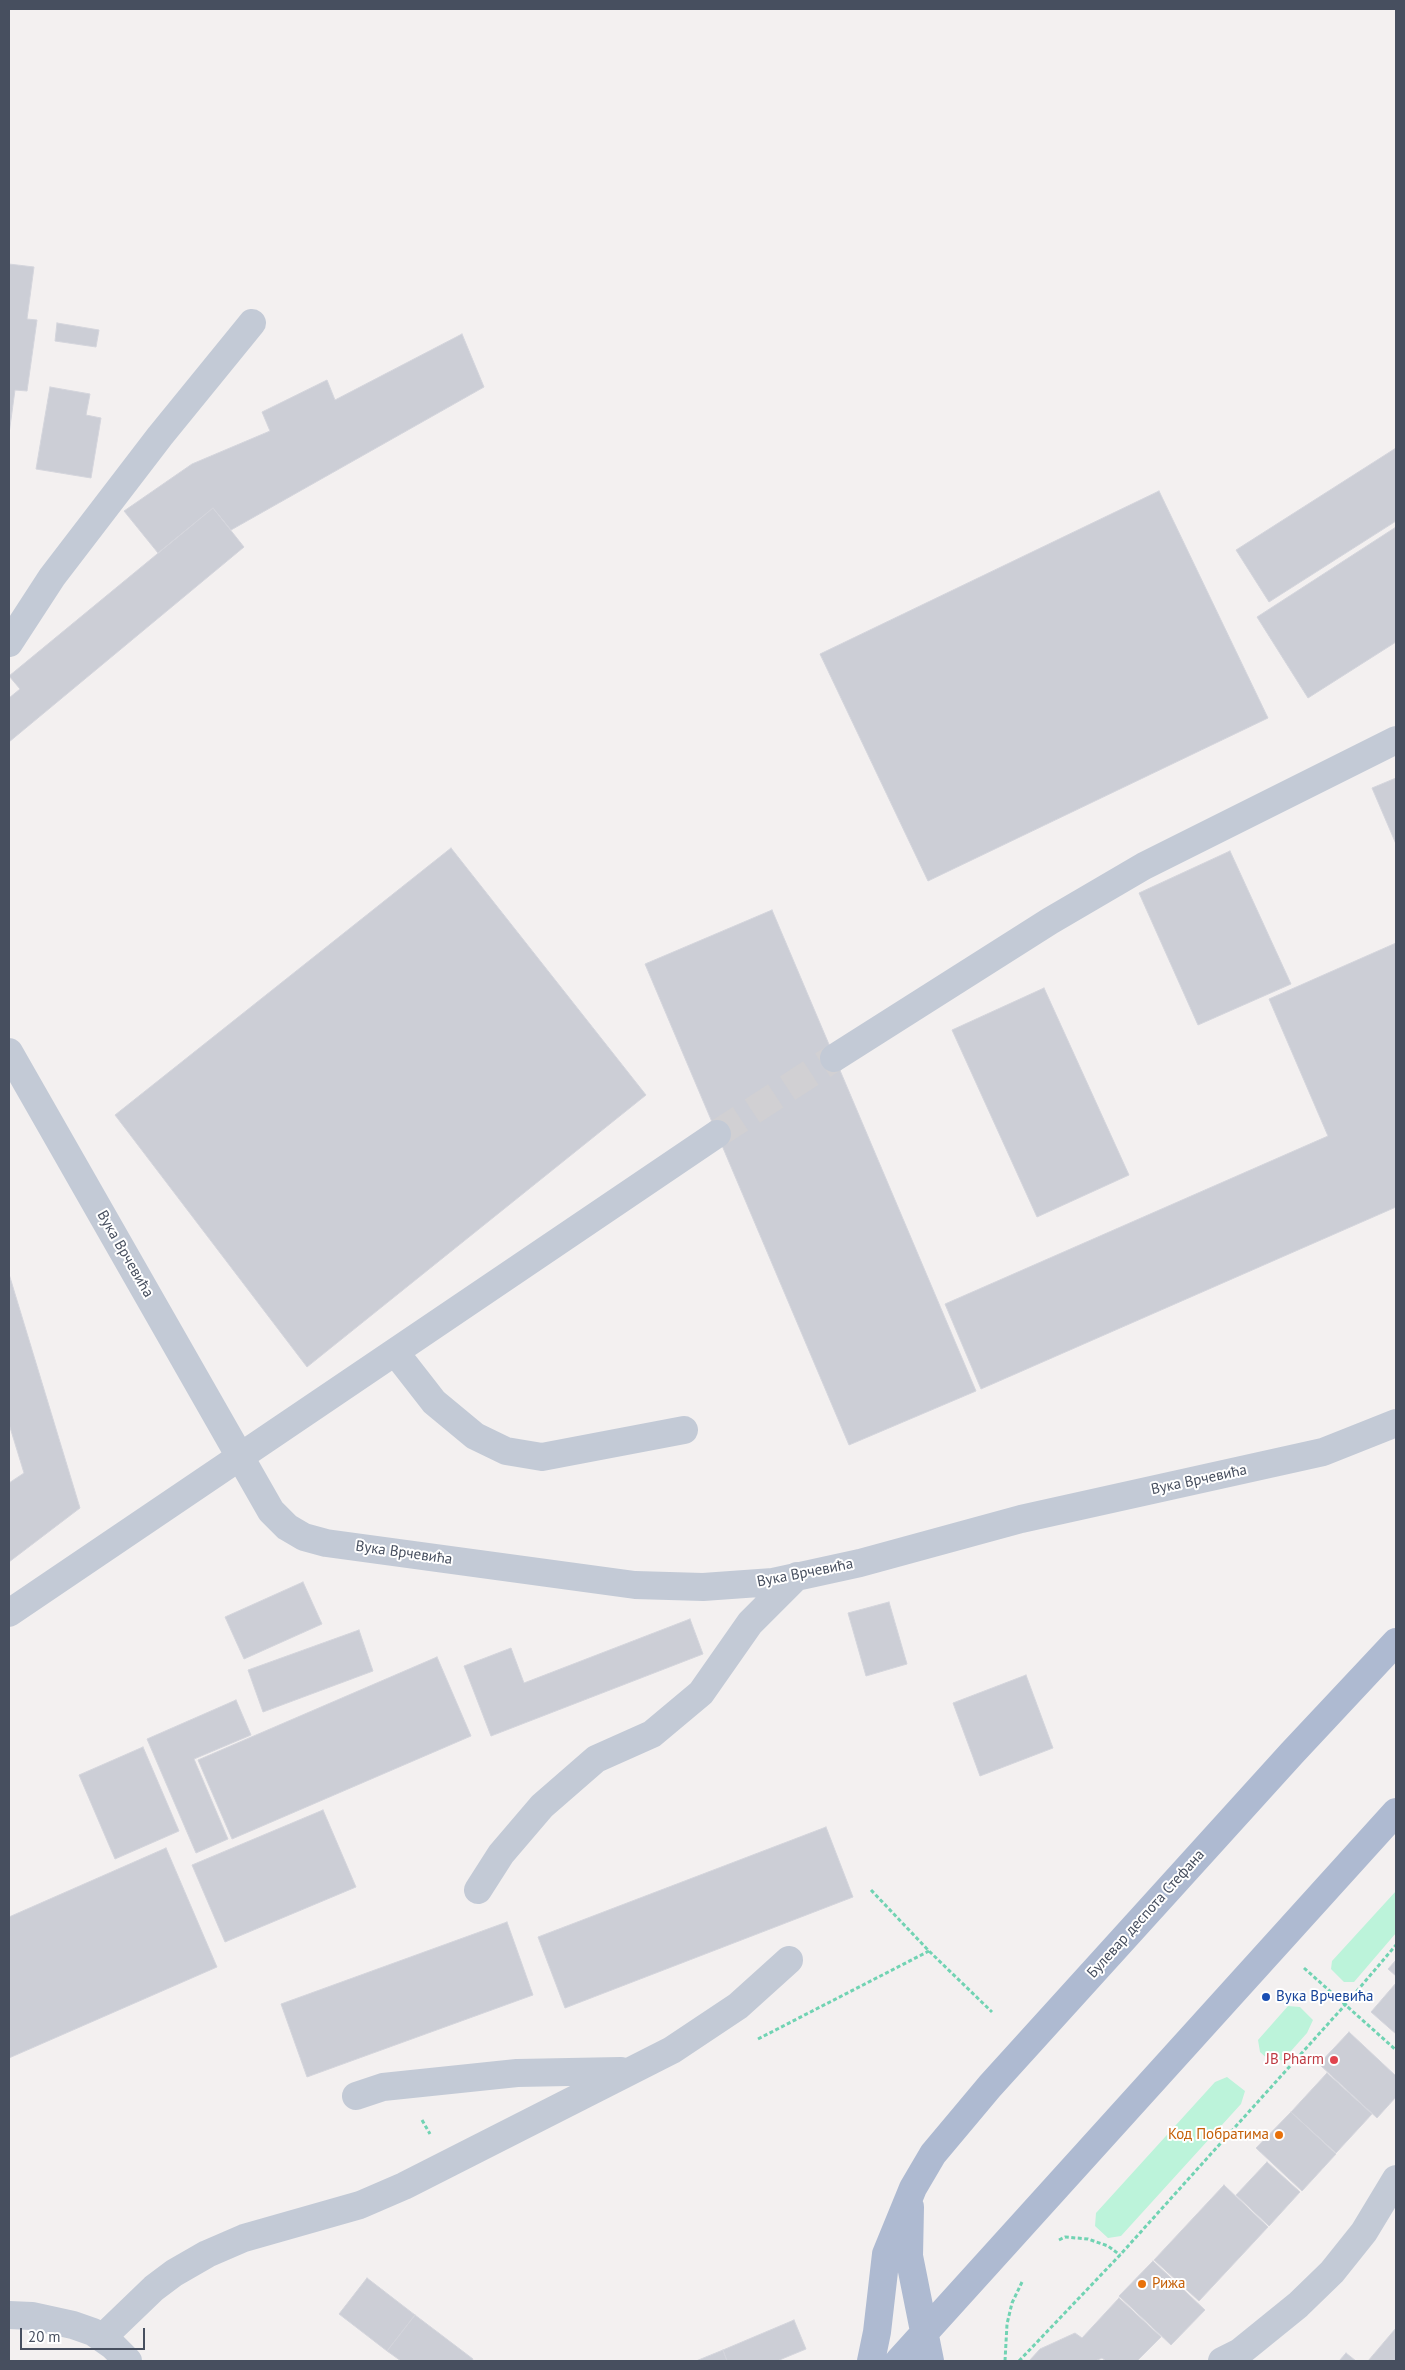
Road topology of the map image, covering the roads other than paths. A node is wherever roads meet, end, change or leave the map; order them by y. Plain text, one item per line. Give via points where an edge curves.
1 (252, 323) dead end
2 (9, 643) edge
3 (1396, 740) edge
4 (9, 1052) edge
5 (834, 1058) tunnel mouth
6 (717, 1134) tunnel mouth
7 (395, 1352) junction
8 (1396, 1423) edge
9 (684, 1430) dead end
10 (241, 1456) junction
11 (797, 1576) junction
12 (9, 1613) edge
13 (1396, 1642) edge
14 (1396, 1812) edge
15 (478, 1890) dead end
16 (789, 1960) dead end
17 (633, 2071) junction
18 (356, 2096) dead end
19 (1396, 2179) edge
20 (910, 2197) junction
21 (9, 2315) edge
22 (924, 2334) junction
23 (102, 2338) junction
24 (128, 2361) edge
25 (871, 2361) edge
26 (899, 2361) edge
27 (930, 2361) edge
28 (1222, 2361) edge

1 - 2 street via 52,577
3 - 5 street via 1144,866 1050,921
4 - 10 street, Вука Врчевића
6 - 7 street
7 - 9 street via 434,1402 475,1436 506,1451 542,1458
7 - 10 street
8 - 11 street, Вука Врчевића via 1323,1452 1020,1519 860,1563
10 - 11 street, Вука Врчевића via 271,1511 287,1527 304,1537 326,1543 636,1585 703,1588 773,1582
10 - 12 street
11 - 15 street via 750,1623 701,1693 652,1734 596,1759 542,1806 501,1854
13 - 20 main road, Булевар деспота Стефана via 955,2125
14 - 22 main road
16 - 17 street via 738,2006 706,2029
17 - 18 street via 517,2073 397,2085
17 - 23 street via 360,2205 244,2238 207,2254 154,2288
19 - 28 street via 1364,2232 1332,2272 1240,2352
20 - 22 main road, Булевар деспота Стефана via 909,2256
20 - 25 main road, Булевар деспота Стефана via 886,2254
21 - 23 street via 72,2324
22 - 26 main road
22 - 27 main road, Булевар деспота Стефана
23 - 24 street

